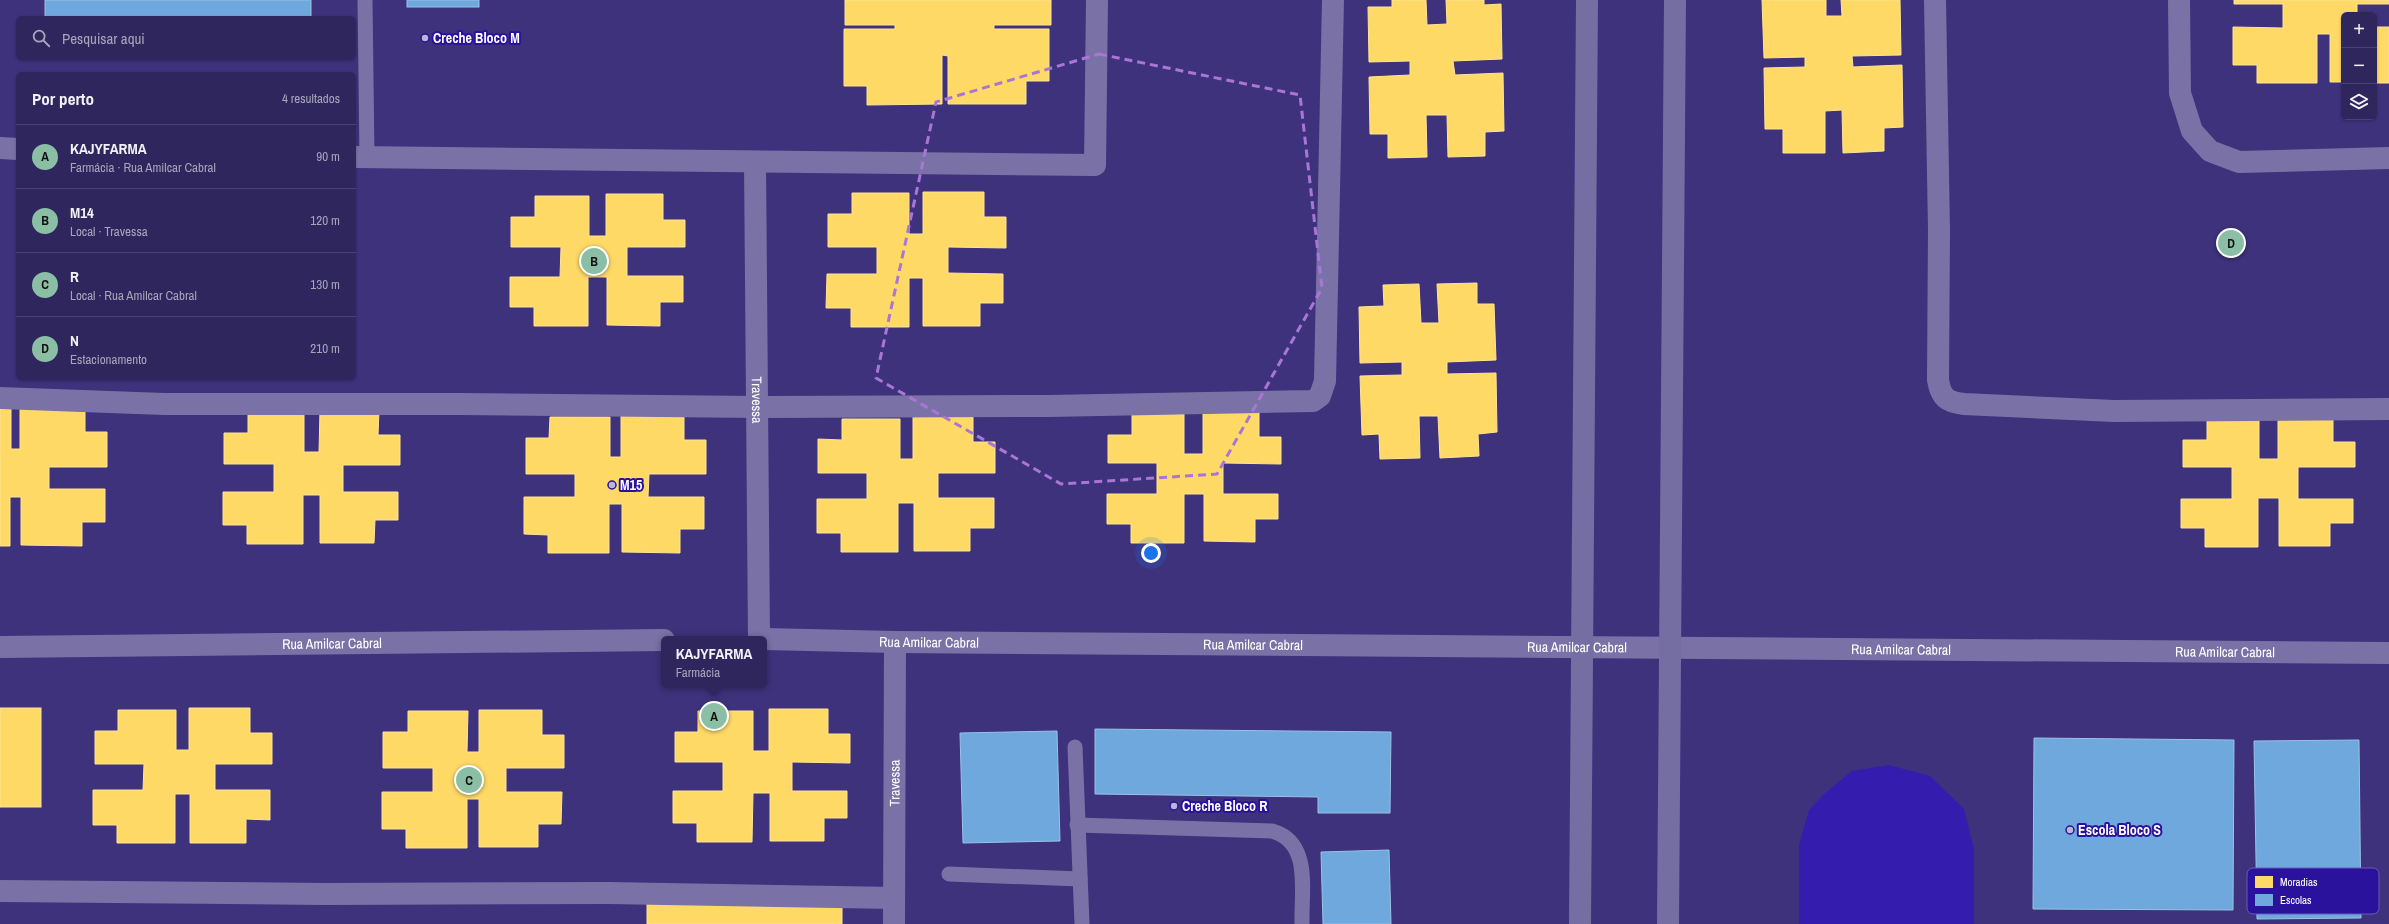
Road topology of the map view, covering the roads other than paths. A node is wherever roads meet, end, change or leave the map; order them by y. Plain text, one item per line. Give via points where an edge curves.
1 (365, 0) edge
2 (1097, 0) edge
3 (1333, 0) edge
4 (1587, 0) edge
5 (1675, 0) edge
6 (1935, 0) edge
7 (2179, 0) edge
8 (0, 148) edge
9 (16, 149) edge
10 (361, 157) edge
11 (2389, 158) edge
12 (756, 162) junction
13 (0, 398) edge
14 (758, 407) junction
15 (2389, 409) edge
16 (759, 636) edge
17 (767, 639) edge
18 (661, 640) edge
19 (895, 642) junction
20 (1582, 646) junction
21 (0, 647) edge
22 (1670, 647) junction
23 (2389, 652) edge
24 (1075, 747) dead end
25 (1077, 825) junction
26 (949, 874) dead end
27 (1080, 879) junction
28 (0, 891) edge
29 (894, 898) junction
30 (894, 924) edge
31 (1082, 924) edge
32 (1302, 924) edge
33 (1580, 924) edge
34 (1668, 924) edge

1 - 10 lane
2 - 12 street via 1096,165
3 - 14 street via 1325,381 1320,396 1313,401
4 - 20 street
5 - 22 street
6 - 15 street via 1939,230 1938,380 1944,398 1950,402 1964,404 2114,412
7 - 11 street via 2180,93 2192,131 2210,151 2239,162
8 - 9 street
10 - 12 street
12 - 14 street, Travessa
13 - 14 street via 164,404
14 - 16 street, Travessa
17 - 19 street, Rua Amilcar Cabral
18 - 21 street, Rua Amilcar Cabral
19 - 20 street, Rua Amilcar Cabral
19 - 29 street, Travessa
20 - 22 street, Rua Amilcar Cabral
20 - 33 street
22 - 23 street, Rua Amilcar Cabral
22 - 34 street
24 - 25 lane
25 - 27 lane
25 - 32 lane via 1272,831 1284,834 1295,844 1301,856
26 - 27 lane
27 - 31 lane
28 - 29 street via 609,893
29 - 30 street, Travessa

